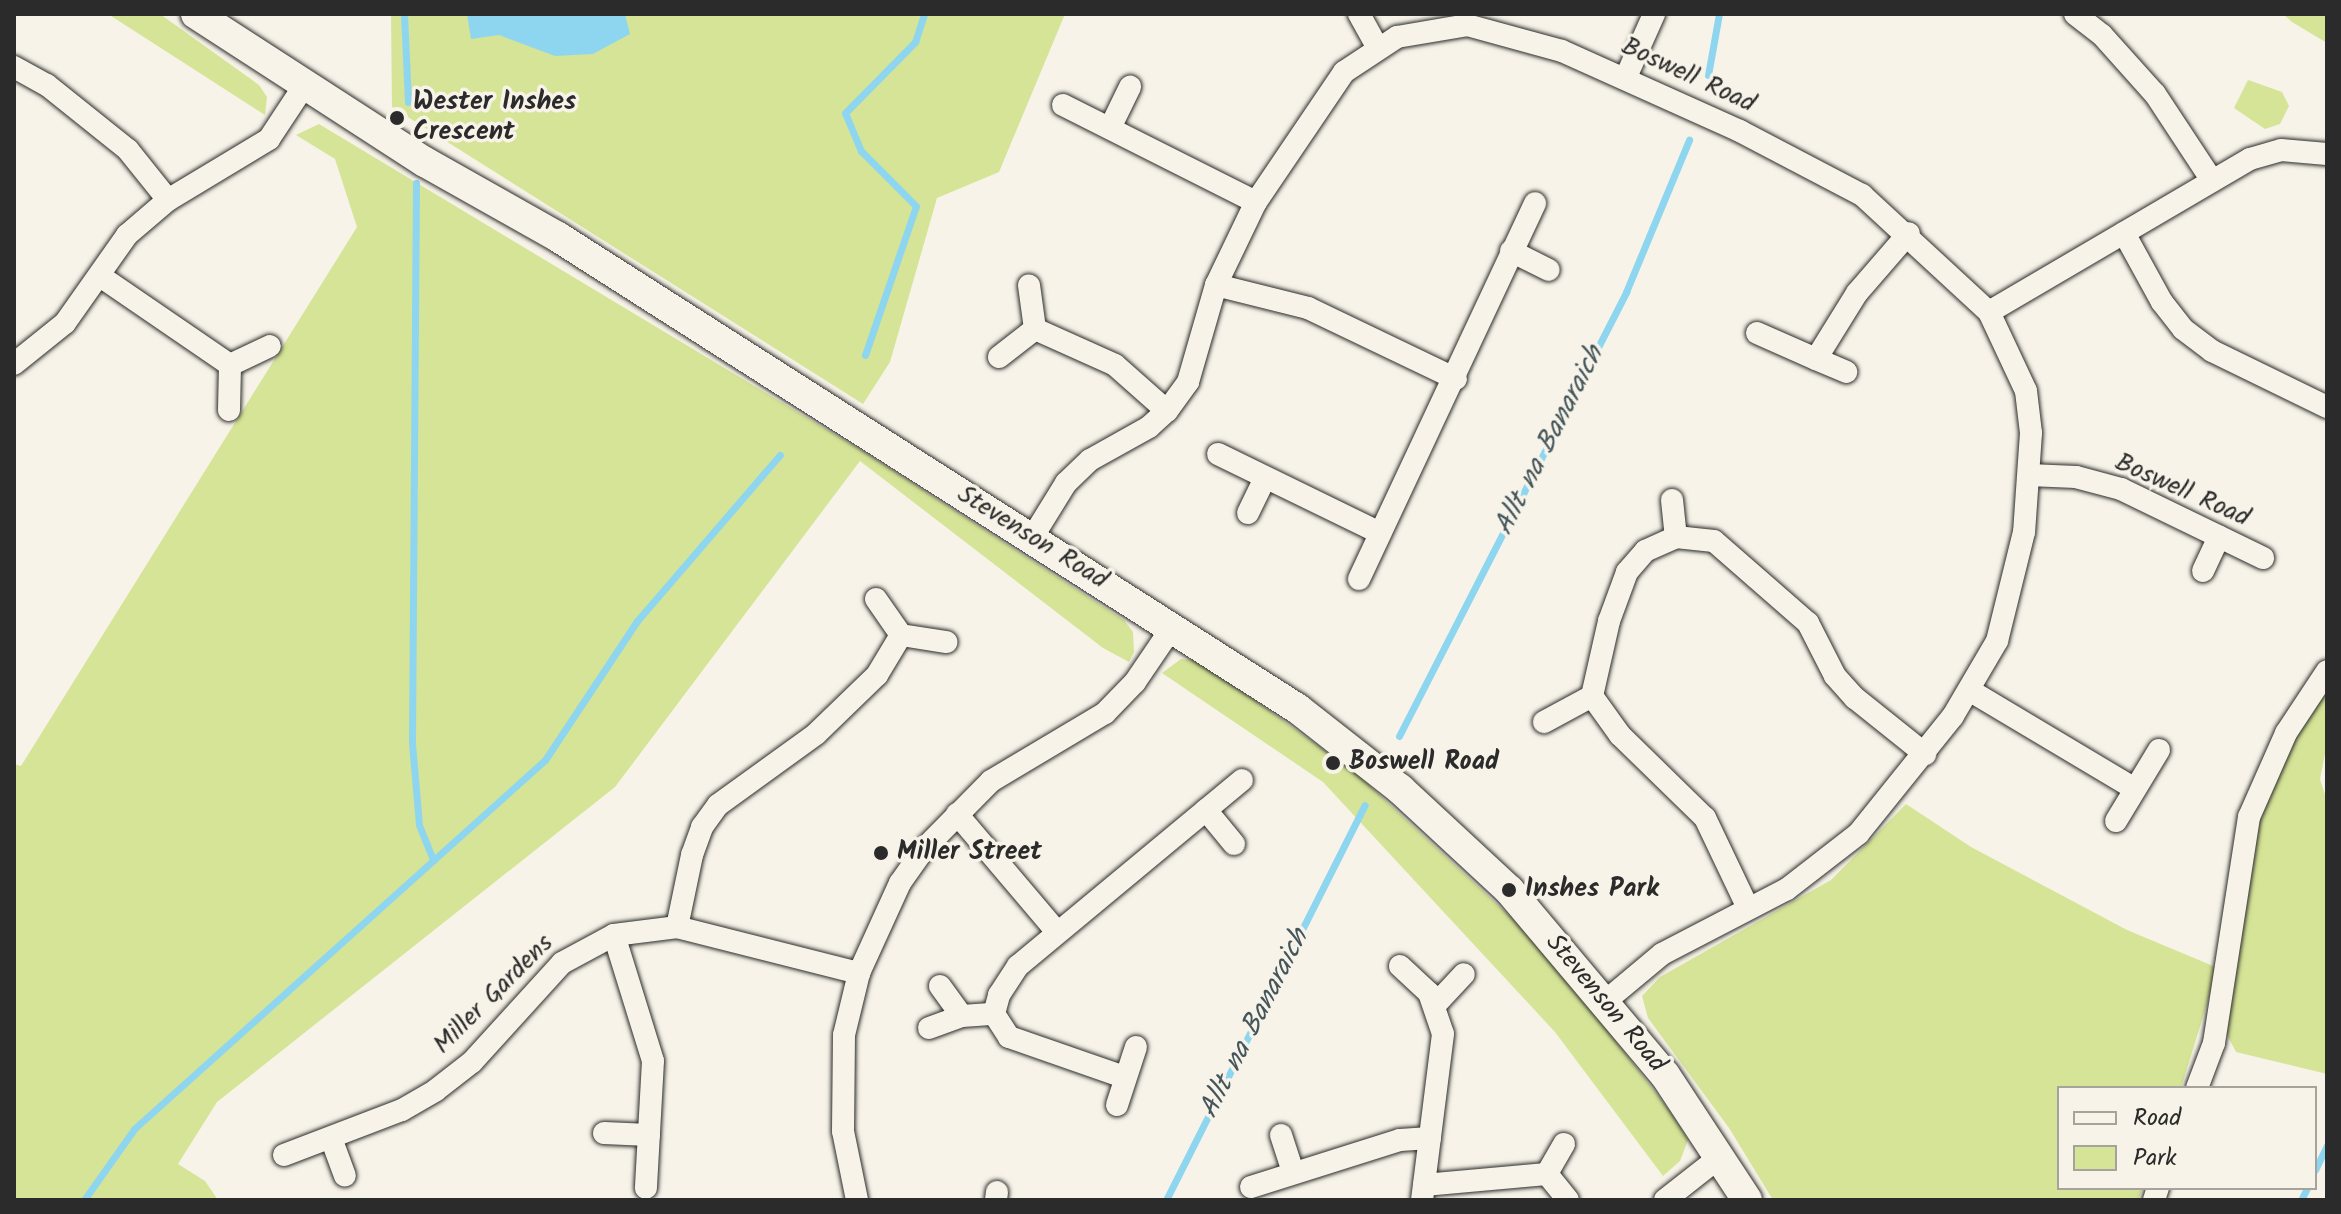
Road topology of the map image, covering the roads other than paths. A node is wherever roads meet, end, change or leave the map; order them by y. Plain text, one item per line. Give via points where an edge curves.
1 (196, 14) edge
2 (1359, 14) edge
3 (1654, 14) edge
4 (2075, 14) edge
5 (1377, 46) junction
6 (14, 67) edge
7 (1626, 77) junction
8 (304, 86) junction
9 (1130, 87) dead end
10 (1063, 105) dead end
11 (1110, 128) junction
12 (2327, 154) edge
13 (2211, 179) junction
14 (168, 200) junction
15 (1256, 202) junction
16 (1535, 203) dead end
17 (1909, 233) junction
18 (2124, 233) junction
19 (1511, 251) junction
20 (1549, 270) dead end
21 (100, 276) junction
22 (1029, 285) dead end
23 (1216, 285) junction
24 (1989, 312) junction
25 (1035, 329) junction
26 (1757, 333) dead end
27 (270, 346) dead end
28 (999, 357) dead end
29 (1816, 359) junction
30 (14, 364) edge
31 (230, 365) junction
32 (1846, 372) dead end
33 (1456, 379) junction
34 (2327, 407) edge
35 (229, 410) dead end
36 (1167, 411) junction
37 (1218, 454) dead end
38 (2029, 475) junction
39 (1265, 478) junction
40 (1672, 500) dead end
41 (1248, 513) dead end
42 (1380, 533) junction
43 (2219, 536) junction
44 (1676, 537) junction
45 (1032, 538) junction
46 (2263, 558) dead end
47 (2203, 571) dead end
48 (1359, 579) dead end
49 (876, 599) dead end
50 (1173, 626) junction
51 (901, 635) junction
52 (946, 642) dead end
53 (2327, 671) edge
54 (1969, 690) junction
55 (1592, 696) junction
56 (1544, 722) dead end
57 (2159, 750) dead end
58 (1925, 754) junction
59 (1242, 780) dead end
60 (2135, 789) junction
61 (1206, 810) junction
62 (957, 814) junction
63 (2116, 821) dead end
64 (1234, 844) dead end
65 (1748, 908) junction
66 (677, 927) junction
67 (1057, 932) junction
68 (614, 935) junction
69 (1400, 966) dead end
70 (859, 973) junction
71 (1464, 974) dead end
72 (940, 986) dead end
73 (1607, 1000) junction
74 (1435, 1005) junction
75 (994, 1014) junction
76 (962, 1016) junction
77 (929, 1028) dead end
78 (1136, 1047) dead end
79 (1124, 1077) junction
80 (2198, 1086) edge
81 (1117, 1105) dead end
82 (604, 1133) dead end
83 (649, 1135) junction
84 (1281, 1135) dead end
85 (331, 1138) junction
86 (1430, 1138) junction
87 (1564, 1144) dead end
88 (284, 1155) dead end
89 (1721, 1156) junction
90 (1293, 1172) junction
91 (1547, 1174) junction
92 (345, 1176) dead end
93 (1251, 1187) dead end
94 (646, 1188) dead end
95 (1423, 1192) edge
96 (857, 1200) edge
97 (1568, 1200) edge
98 (1665, 1200) edge
99 (1747, 1200) edge

1 - 8 street, Stevenson Road
2 - 5 street
3 - 7 street
4 - 13 street via 2102,35 2155,94
5 - 7 street, Boswell Road via 1428,29 1467,25 1514,35
5 - 15 street, Boswell Road via 1344,72 1318,105
6 - 14 street via 47,85 128,150
7 - 17 street, Boswell Road via 1805,162 1862,195
8 - 14 street via 269,139
8 - 45 street, Stevenson Road via 558,237
9 - 11 street
10 - 11 street
11 - 15 street
12 - 13 street via 2281,150
13 - 18 street
14 - 21 street via 127,235
15 - 23 street, Boswell Road
16 - 19 street
17 - 24 street, Boswell Road
17 - 29 street via 1857,293
18 - 24 street
18 - 34 street via 2183,329 2212,351
19 - 20 street
19 - 33 street
21 - 30 street via 65,323
21 - 31 street
22 - 25 street
23 - 33 street via 1308,308
23 - 36 street, Boswell Road via 1188,382
24 - 38 street, Boswell Road via 2026,391
25 - 28 street
25 - 36 street via 1115,365
26 - 29 street
27 - 31 street
29 - 32 street
31 - 35 street
33 - 42 street
36 - 45 street, Boswell Road via 1074,475
37 - 39 street
38 - 43 street, Boswell Road via 2076,477 2121,489
38 - 54 street, Boswell Road via 2014,586 1997,641
39 - 41 street
39 - 42 street
40 - 44 street
42 - 48 street
43 - 46 street, Boswell Road
43 - 47 street
44 - 55 street via 1645,551 1627,572 1609,621
44 - 58 street via 1714,541 1761,578 1808,623 1835,676 1855,698
45 - 50 street, Stevenson Road
49 - 51 street
50 - 62 street via 1135,682 1105,713 1019,762
50 - 73 street, Stevenson Road via 1298,709 1400,789 1509,890
51 - 52 street
51 - 66 street via 877,675 816,734 718,805 702,827 692,855
53 - 80 street via 2286,733 2249,817 2214,1043
54 - 58 street, Boswell Road
54 - 60 street
55 - 56 street
55 - 65 street via 1620,735 1705,818
57 - 60 street
58 - 65 street, Boswell Road via 1858,834 1787,889
59 - 61 street
60 - 63 street
61 - 64 street
61 - 67 street
62 - 67 street
62 - 70 street via 900,883
65 - 73 street, Boswell Road via 1662,954
66 - 68 street, Miller Gardens
66 - 70 street, Miller Gardens
67 - 75 street via 1018,966 999,995
68 - 83 street via 650,1043
68 - 85 street, Miller Gardens via 562,963 472,1062 436,1090
69 - 74 street
70 - 96 street via 844,1035 842,1076 843,1131
71 - 74 street
72 - 76 street
73 - 89 street, Stevenson Road
74 - 86 street via 1443,1061
75 - 76 street
75 - 79 street via 1009,1037
76 - 77 street
78 - 79 street
79 - 81 street
82 - 83 street
83 - 94 street
84 - 90 street
85 - 88 street, Miller Gardens
85 - 92 street
86 - 90 street via 1400,1140
86 - 95 street
87 - 91 street
89 - 98 street
89 - 99 street, Stevenson Road
90 - 93 street
91 - 95 street
91 - 97 street

